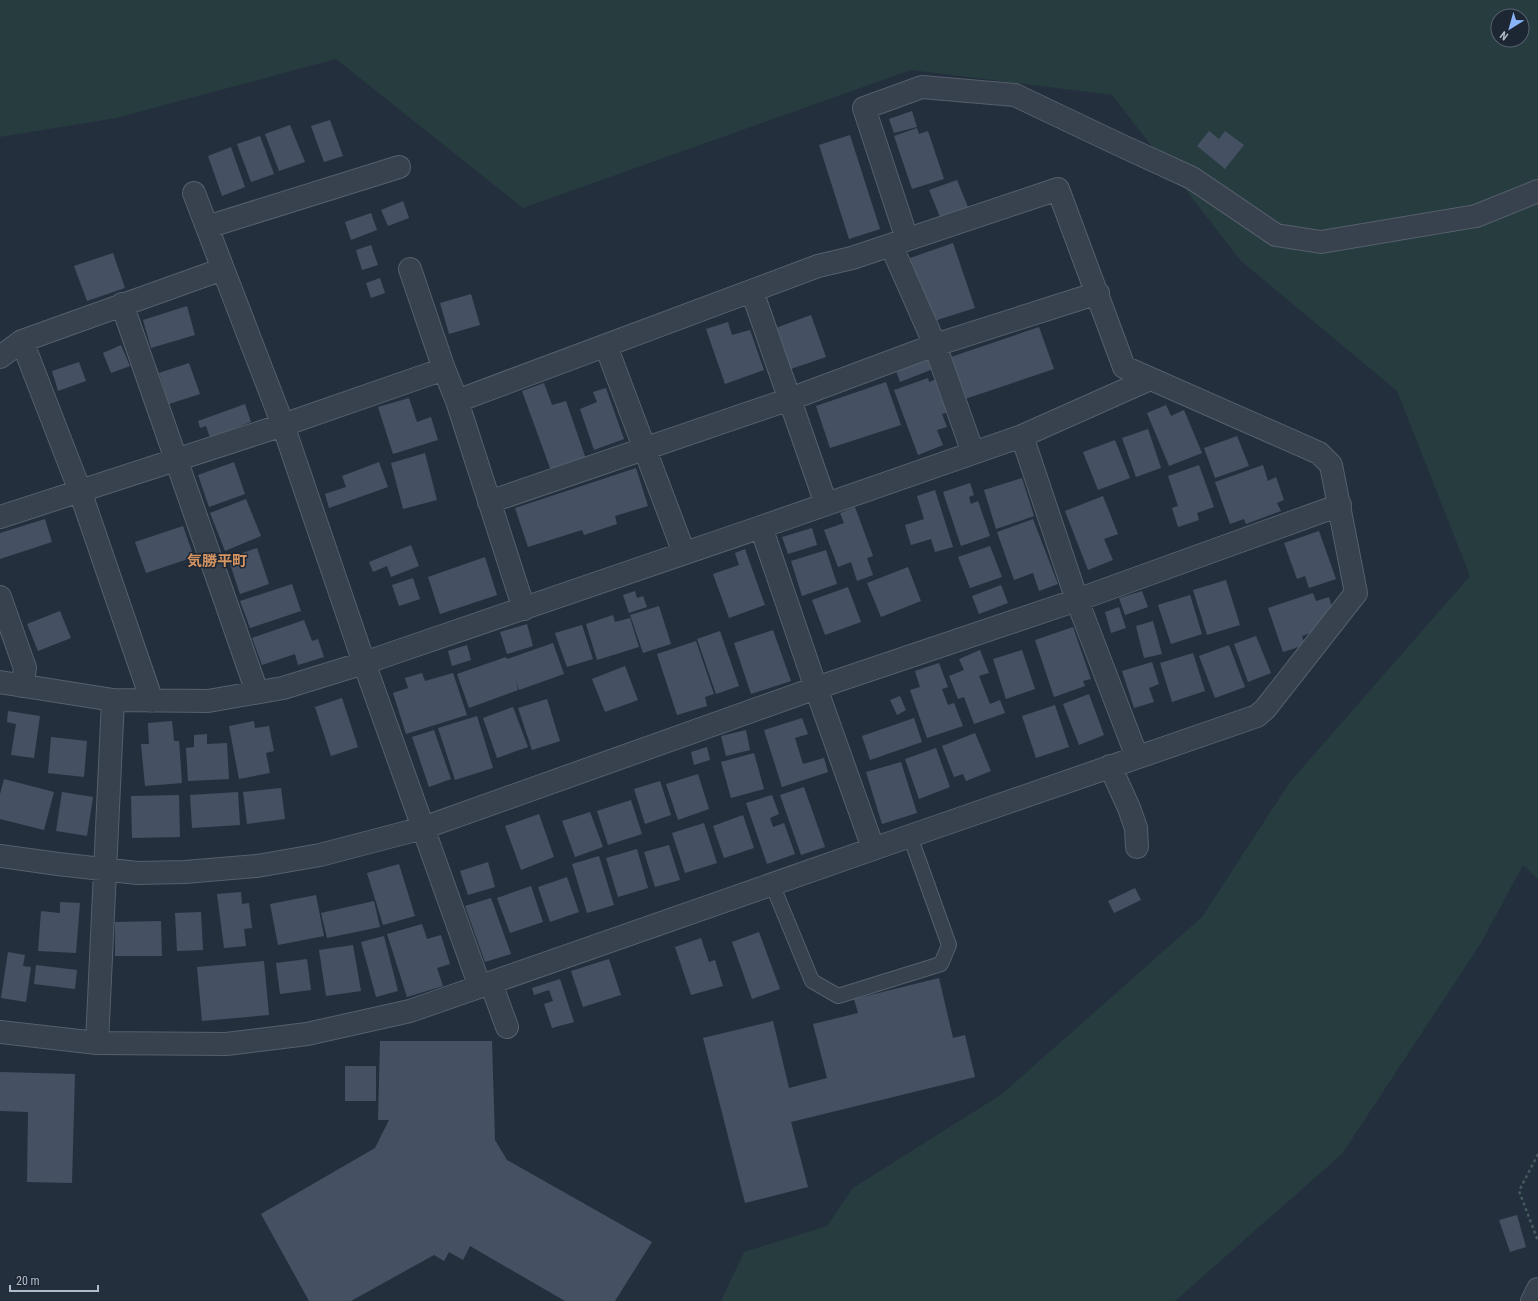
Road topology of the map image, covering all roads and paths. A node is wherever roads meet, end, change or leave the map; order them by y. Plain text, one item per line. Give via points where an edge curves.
1 (399, 167) dead end
2 (1538, 191) edge
3 (194, 193) dead end
4 (207, 227) junction
5 (899, 242) junction
6 (223, 269) junction
7 (410, 269) dead end
8 (752, 291) junction
9 (1098, 293) junction
10 (122, 304) junction
11 (22, 340) junction
12 (606, 346) junction
13 (935, 346) junction
14 (0, 357) edge
15 (444, 369) junction
16 (1150, 379) junction
17 (790, 399) junction
18 (457, 401) junction
19 (283, 425) junction
20 (1022, 436) junction
21 (644, 449) junction
22 (973, 454) junction
23 (176, 460) junction
24 (80, 491) junction
25 (489, 502) junction
26 (826, 504) junction
27 (1340, 506) junction
28 (0, 517) edge
29 (761, 527) junction
30 (684, 553) junction
31 (0, 598) edge
32 (1078, 600) junction
33 (524, 609) junction
34 (364, 664) junction
35 (0, 682) edge
36 (22, 686) junction
37 (816, 688) junction
38 (257, 692) junction
39 (113, 700) junction
40 (152, 701) junction
41 (1137, 757) junction
42 (1110, 766) junction
43 (423, 828) junction
44 (910, 836) junction
45 (1137, 847) dead end
46 (874, 848) junction
47 (0, 856) edge
48 (104, 869) junction
49 (772, 884) junction
50 (486, 985) junction
51 (507, 1028) dead end
52 (0, 1032) edge
53 (96, 1043) junction
54 (1538, 1154) edge
55 (1538, 1241) edge
56 (1538, 1289) edge
57 (1532, 1301) edge

1 - 4 street
2 - 5 street via 1476,216 1321,242 1276,235 1192,178 1015,96 922,87 864,108
3 - 4 street
4 - 6 street
5 - 8 street via 818,266
5 - 9 street via 1058,189
5 - 13 street
6 - 10 street
6 - 19 street
7 - 15 street
8 - 12 street
8 - 17 street
9 - 13 street
9 - 16 street via 1124,367
10 - 11 street
10 - 23 street
11 - 14 street
11 - 24 street
12 - 18 street
12 - 21 street
13 - 17 street
13 - 22 street
15 - 18 street
15 - 19 street
16 - 20 street
16 - 27 street via 1319,453 1331,465
17 - 21 street
17 - 26 street
18 - 25 street
19 - 23 street
19 - 34 street
20 - 22 street
20 - 32 street
21 - 25 street
21 - 30 street
22 - 26 street
23 - 24 street
23 - 38 street
24 - 28 street
24 - 40 street
25 - 33 street
26 - 29 street
27 - 32 street
27 - 41 street via 1356,593 1265,709 1257,716
29 - 30 street
29 - 37 street
30 - 33 street
31 - 36 street via 26,668
32 - 37 street
32 - 41 street
33 - 34 street
34 - 38 street via 283,688
34 - 43 street
35 - 36 street
36 - 39 street
37 - 43 street
37 - 46 street
38 - 40 street via 208,701
39 - 40 street
39 - 48 street
41 - 42 street
42 - 44 street
42 - 45 street via 1136,828
43 - 48 street via 320,855 256,866 144,873
43 - 50 street
44 - 46 street
44 - 49 lane via 949,945 941,964 838,996 812,981
46 - 49 street
47 - 48 street
48 - 53 street
49 - 50 street
50 - 51 street
50 - 53 street via 410,1012 307,1034 226,1044
52 - 53 street
54 - 55 path via 1519,1191
56 - 57 street

